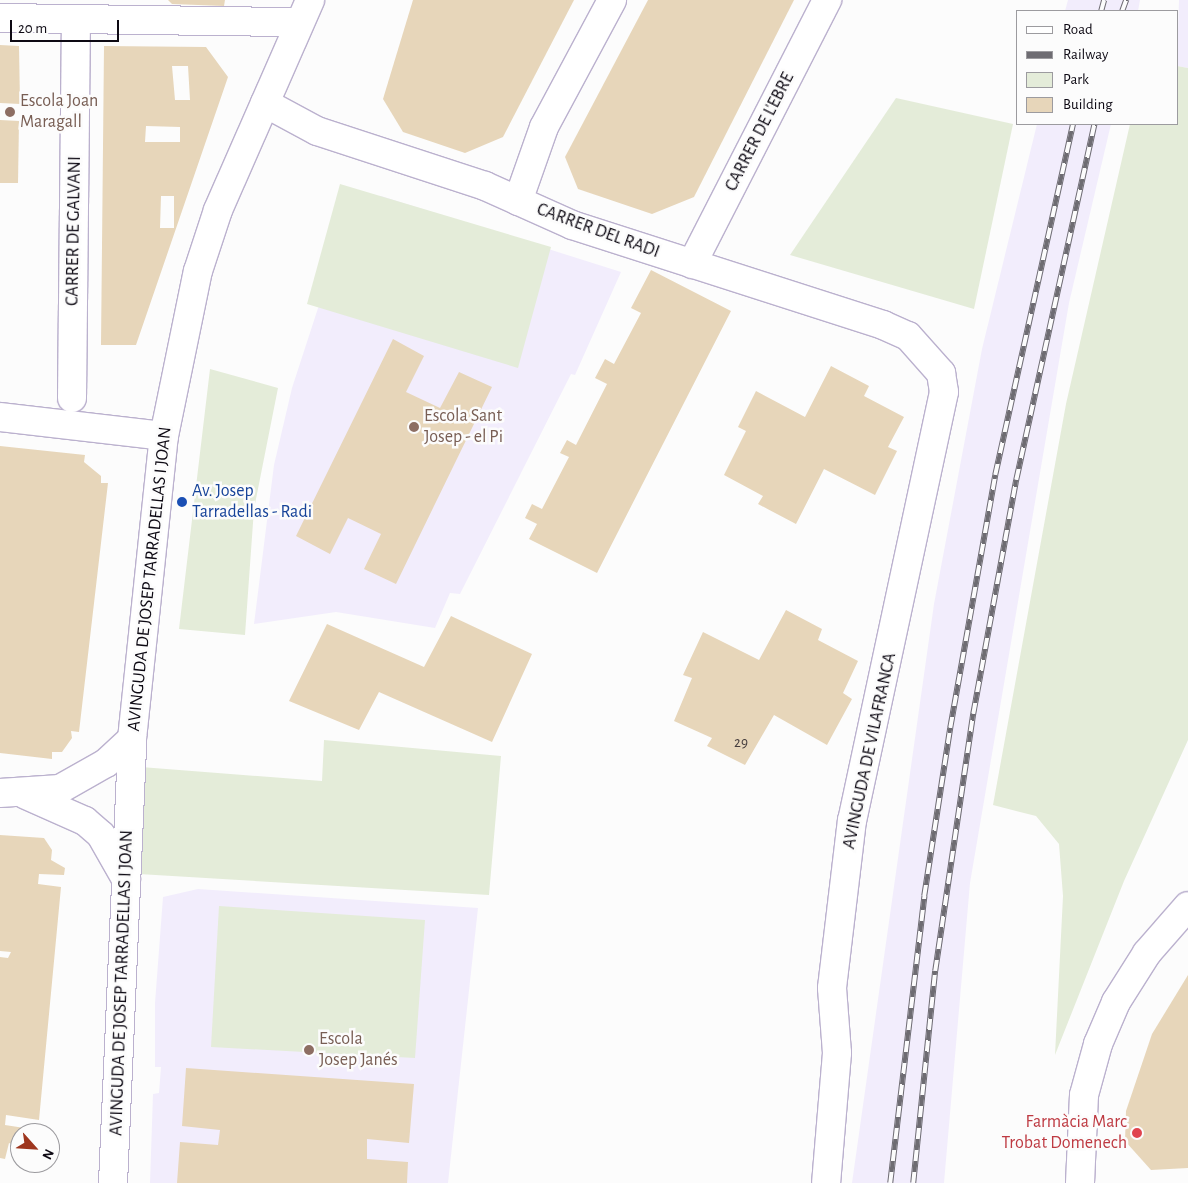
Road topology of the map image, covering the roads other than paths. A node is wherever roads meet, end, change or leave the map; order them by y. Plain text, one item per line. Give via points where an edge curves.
1 (612, 0) edge
2 (827, 0) edge
3 (120, 10) edge
4 (304, 11) edge
5 (0, 18) edge
6 (76, 33) dead end
7 (265, 103) junction
8 (518, 201) junction
9 (692, 264) junction
10 (930, 356) joint
11 (72, 398) dead end
12 (0, 417) edge
13 (164, 436) junction
14 (132, 739) junction
15 (12, 794) edge
16 (126, 878) junction
17 (1188, 906) edge
18 (113, 1183) edge
19 (826, 1183) edge
20 (1080, 1183) edge

1 - 8 street via 544,127
2 - 9 street, CARRER DE L'EBRE
3 - 4 street
3 - 5 street
4 - 7 street, AVINGUDA DE JOSEP TARRADELLAS I JOAN
6 - 11 street, CARRER DE GALVANI
7 - 8 street, CARRER DEL RADI via 317,131
7 - 13 street, AVINGUDA DE JOSEP TARRADELLAS I JOAN via 218,210 198,271
8 - 9 street, CARRER DEL RADI via 572,225
9 - 10 street, CARRER DEL RADI via 883,325 908,336
10 - 19 street, AVINGUDA DE VILAFRANCA via 941,373 944,392 852,820 832,988 838,1053
12 - 13 street
13 - 14 street, AVINGUDA DE JOSEP TARRADELLAS I JOAN
14 - 15 street via 83,778 60,789
14 - 16 street, AVINGUDA DE JOSEP TARRADELLAS I JOAN
15 - 16 street via 85,821 100,835
16 - 18 street, AVINGUDA DE JOSEP TARRADELLAS I JOAN
17 - 20 street via 1147,953 1116,1002 1098,1044 1084,1095

